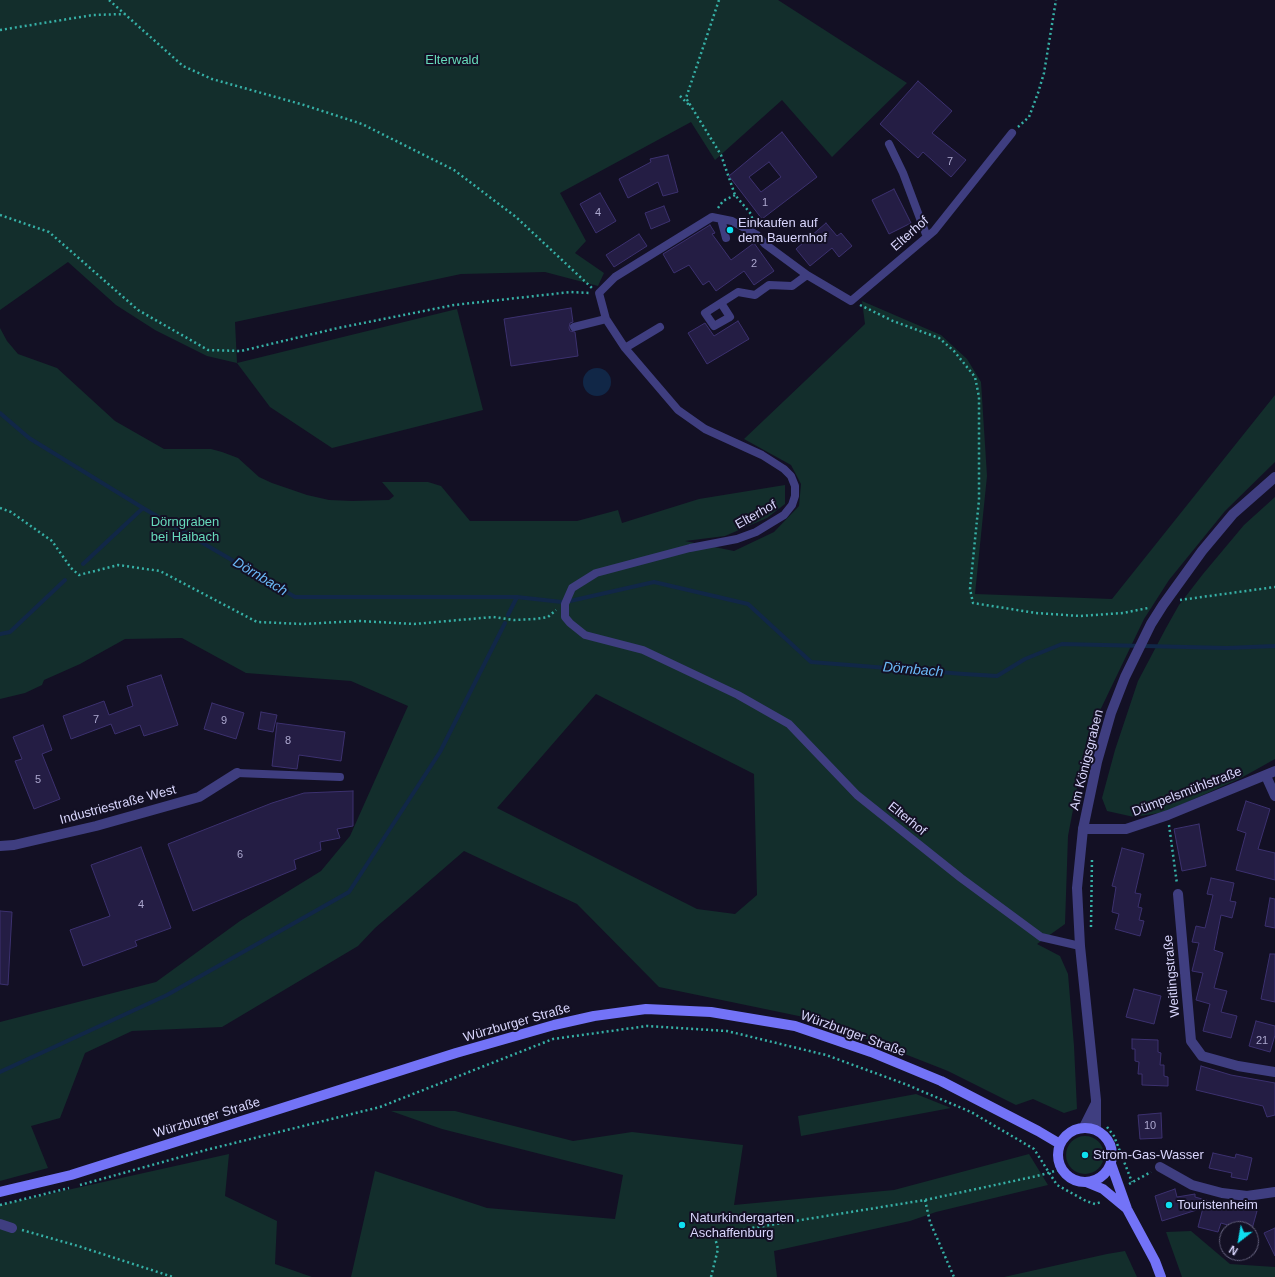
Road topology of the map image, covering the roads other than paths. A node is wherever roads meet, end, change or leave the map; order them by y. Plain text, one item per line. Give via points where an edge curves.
1 (1012, 133) road end
2 (889, 144) dead end
3 (721, 219) junction
4 (927, 237) junction
5 (726, 238) dead end
6 (806, 275) junction
7 (721, 303) dead end
8 (606, 319) junction
9 (574, 327) dead end
10 (660, 327) dead end
11 (625, 348) junction
12 (1275, 477) edge
13 (1275, 771) edge
14 (237, 772) joint
15 (1266, 776) junction
16 (340, 777) dead end
17 (1275, 796) edge
18 (1083, 829) junction
19 (0, 846) edge
20 (1178, 894) road end
21 (1080, 946) junction
22 (1275, 1072) edge
23 (1096, 1104) junction
24 (1084, 1127) junction
25 (1096, 1130) junction
26 (1062, 1141) junction
27 (1111, 1164) junction
28 (1160, 1167) road end
29 (1086, 1182) junction
30 (0, 1192) edge
31 (1275, 1192) edge
32 (1127, 1209) junction
33 (0, 1224) edge
34 (12, 1228) road end
35 (1160, 1277) edge

1 - 4 lane, Elterhof
2 - 4 lane
3 - 5 lane
3 - 6 lane via 732,221 757,235
3 - 8 lane, Elterhof via 712,217 615,277 599,294
4 - 6 lane, Elterhof via 851,301
6 - 7 lane via 792,286 769,285 755,295 738,292
8 - 9 lane
8 - 11 lane, Elterhof
10 - 11 lane
11 - 21 lane, Elterhof via 678,410 705,429 784,469 791,476 795,496 784,515 756,532 737,539 690,548 596,573 572,588 565,604 565,618 585,636 643,650 738,695 789,724 857,795 961,878 1041,937
12 - 18 street, Am Königsgraben via 1233,514 1198,556 1151,624 1111,713 1097,762
13 - 15 street, Dümpelsmühlstraße
14 - 16 lane
14 - 19 street, Industriestraße West via 199,797 96,826
15 - 17 street
15 - 18 street, Dümpelsmühlstraße via 1126,829
18 - 21 street, Am Königsgraben via 1077,888
20 - 22 street, Weitlingstraße via 1191,1041 1202,1056 1238,1066
21 - 23 street, Am Königsgraben
23 - 24 street
23 - 25 street, Am Königsgraben
24 - 25 main road
24 - 26 main road via 1076,1128
25 - 27 main road via 1110,1142 1113,1155
26 - 29 main road via 1058,1154 1062,1168 1070,1178
26 - 30 main road, Würzburger Straße via 941,1081 871,1052 795,1026 711,1012 646,1009 594,1016 554,1025 71,1174
27 - 29 main road via 1098,1178
27 - 32 main road
28 - 31 street via 1192,1186 1222,1193 1247,1196
29 - 32 main road via 1103,1189
32 - 35 main road via 1155,1261
33 - 34 street

